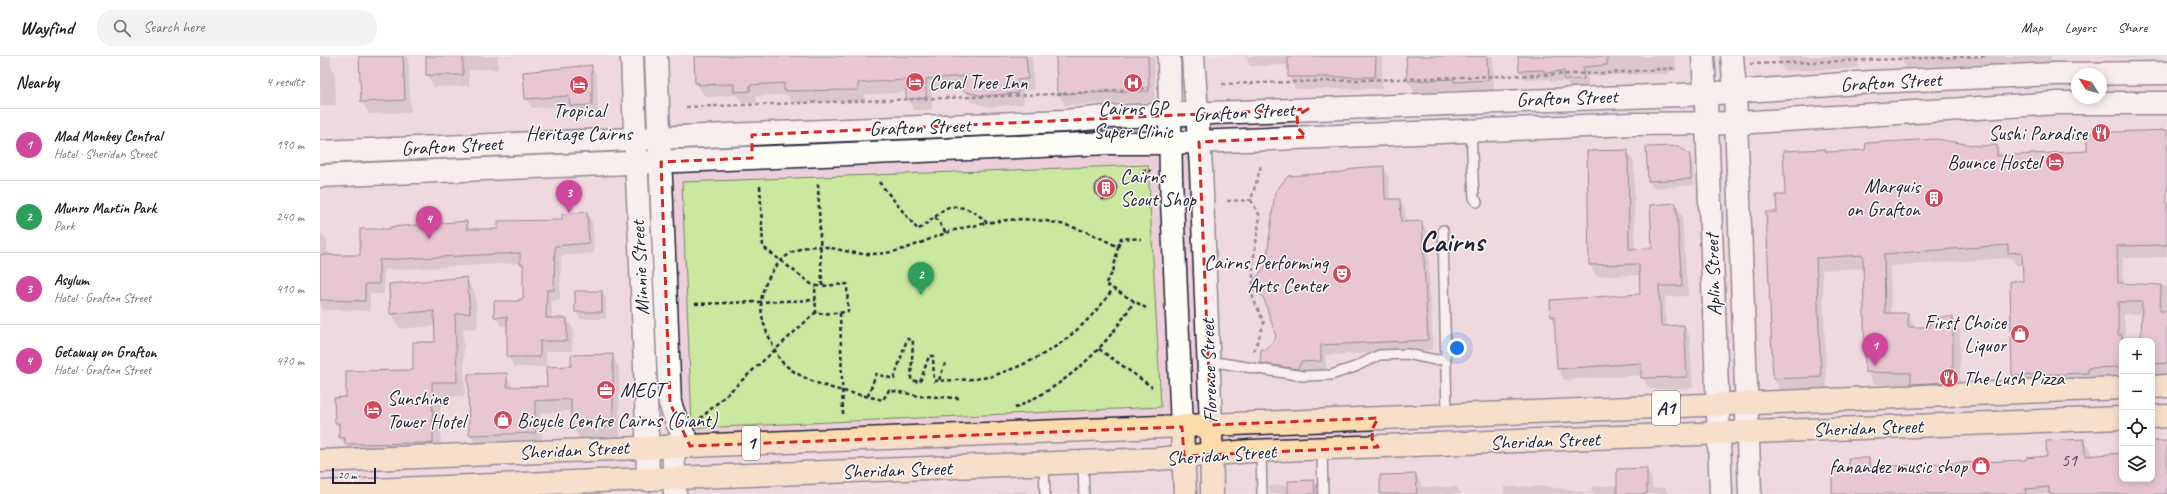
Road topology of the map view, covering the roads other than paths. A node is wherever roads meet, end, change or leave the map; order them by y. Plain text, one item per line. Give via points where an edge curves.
1 (632, 56) edge
2 (656, 56) edge
3 (1169, 56) edge
4 (1193, 56) edge
5 (1703, 56) edge
6 (1740, 60) edge
7 (2167, 73) edge
8 (646, 91) junction
9 (1735, 92) junction
10 (1705, 94) junction
11 (1630, 96) junction
12 (2167, 103) edge
13 (1308, 109) junction
14 (1170, 115) junction
15 (1197, 115) junction
16 (1107, 117) junction
17 (1707, 123) junction
18 (1736, 123) junction
19 (1633, 124) junction
20 (1471, 131) junction
21 (752, 135) junction
22 (1306, 137) junction
23 (660, 138) junction
24 (634, 139) junction
25 (1199, 142) junction
26 (525, 143) junction
27 (1110, 143) junction
28 (1171, 143) junction
29 (320, 152) edge
30 (757, 158) junction
31 (661, 162) junction
32 (635, 163) junction
33 (528, 168) junction
34 (320, 176) edge
35 (1477, 202) dead end
36 (638, 212) junction
37 (663, 212) junction
38 (1443, 230) dead end
39 (1209, 360) junction
40 (1446, 360) junction
41 (2167, 386) edge
42 (2155, 387) edge
43 (2119, 388) edge
44 (669, 395) junction
45 (646, 398) junction
46 (1821, 402) junction
47 (1746, 404) junction
48 (1718, 405) junction
49 (1622, 410) junction
50 (1447, 415) junction
51 (2167, 416) edge
52 (2155, 417) edge
53 (1378, 418) junction
54 (2119, 418) edge
55 (1211, 425) junction
56 (1182, 427) junction
57 (1822, 430) junction
58 (1748, 433) junction
59 (1719, 434) junction
60 (1622, 438) junction
61 (647, 446) junction
62 (681, 446) junction
63 (1378, 447) junction
64 (1322, 449) junction
65 (1261, 451) junction
66 (1211, 454) junction
67 (1184, 456) junction
68 (320, 461) edge
69 (1083, 462) junction
70 (1044, 464) junction
71 (641, 485) edge
72 (674, 487) edge
73 (320, 492) edge
74 (1045, 494) edge
75 (1084, 494) edge
76 (1185, 494) edge
77 (1212, 494) edge
78 (1262, 494) edge
79 (1323, 494) edge
80 (1721, 494) edge
81 (1750, 494) edge

1 - 8 street, Minnie Street
2 - 8 street, Minnie Street
3 - 14 street, Florence Street
4 - 15 street, Florence Street
5 - 10 street, Aplin Street
6 - 9 street, Aplin Street
7 - 9 street, Grafton Street via 2054,74 1872,82
8 - 23 street, Minnie Street
8 - 24 street, Minnie Street
9 - 10 street, Grafton Street
9 - 18 street, Aplin Street
10 - 11 street, Grafton Street
10 - 17 street, Aplin Street
11 - 13 street, Grafton Street
11 - 19 street via 1638,100 1638,114
12 - 18 street, Grafton Street via 2058,103
13 - 15 street, Grafton Street
13 - 22 street via 1297,116 1298,128
14 - 15 street, Grafton Street
14 - 16 street, Grafton Street
14 - 28 street, Florence Street
15 - 25 street, Florence Street
16 - 21 street, Grafton Street
16 - 27 street via 1113,124 1115,134
17 - 18 street, Grafton Street
17 - 19 street, Grafton Street
17 - 48 street, Aplin Street
18 - 47 street, Aplin Street
19 - 20 street, Grafton Street
20 - 22 street, Grafton Street
20 - 35 lane via 1474,198
21 - 23 street, Grafton Street
21 - 30 street via 751,150
22 - 25 street, Grafton Street
23 - 24 street, Grafton Street
23 - 31 street, Minnie Street
24 - 26 street, Grafton Street
24 - 32 street, Minnie Street
25 - 28 street, Grafton Street
25 - 39 street, Florence Street
26 - 29 street, Grafton Street
26 - 33 street via 530,153
27 - 28 street, Grafton Street
27 - 30 street, Grafton Street
28 - 56 street, Florence Street
30 - 31 street, Grafton Street
31 - 32 street, Grafton Street
31 - 37 street, Minnie Street
32 - 33 street, Grafton Street
32 - 36 street, Minnie Street
33 - 34 street, Grafton Street
36 - 37 street via 654,208
36 - 45 street, Minnie Street
37 - 44 street, Minnie Street
38 - 40 lane
39 - 40 lane via 1303,376 1332,375 1379,356 1407,354
39 - 55 street, Florence Street
40 - 50 lane
41 - 42 main road
43 - 46 main road, Sheridan Street / A1
44 - 45 street via 663,401
44 - 62 street, Minnie Street
45 - 61 street, Minnie Street
46 - 47 main road, Sheridan Street / A1
46 - 57 main road via 1815,410 1817,424
47 - 48 main road, Sheridan Street / A1
47 - 58 street, Aplin Street
48 - 49 main road, Sheridan Street / A1
48 - 59 street, Aplin Street
49 - 50 main road, Sheridan Street / A1
49 - 60 main road via 1631,414 1632,429
50 - 53 main road, Sheridan Street / A1
51 - 52 main road
53 - 55 main road, Sheridan Street / A1
53 - 63 main road via 1373,428 1372,439
54 - 57 main road, Sheridan Street / A1
55 - 56 main road, Sheridan Street / 1
55 - 66 main road, Florence Street
56 - 62 main road, Sheridan Street / 1
56 - 67 main road, Florence Street
57 - 58 main road, Sheridan Street / A1
58 - 59 main road, Sheridan Street / A1
58 - 81 street, Aplin Street
59 - 60 main road, Sheridan Street / A1
59 - 80 street, Aplin Street
60 - 63 main road, Sheridan Street / A1
61 - 62 main road, Sheridan Street / 1
61 - 68 main road, Sheridan Street / 1
61 - 71 street, Minnie Street
62 - 72 street, Minnie Street
63 - 64 main road, Sheridan Street / A1
64 - 65 main road, Sheridan Street / A1
64 - 79 lane
65 - 66 main road, Sheridan Street / A1
65 - 78 lane
66 - 67 main road, Sheridan Street
66 - 77 main road, Florence Street
67 - 69 main road, Sheridan Street / 1
67 - 76 main road, Florence Street
69 - 70 main road, Sheridan Street / 1
69 - 75 lane
70 - 72 main road, Sheridan Street / 1
70 - 74 lane
71 - 72 main road, Sheridan Street / 1
71 - 73 main road, Sheridan Street / 1

